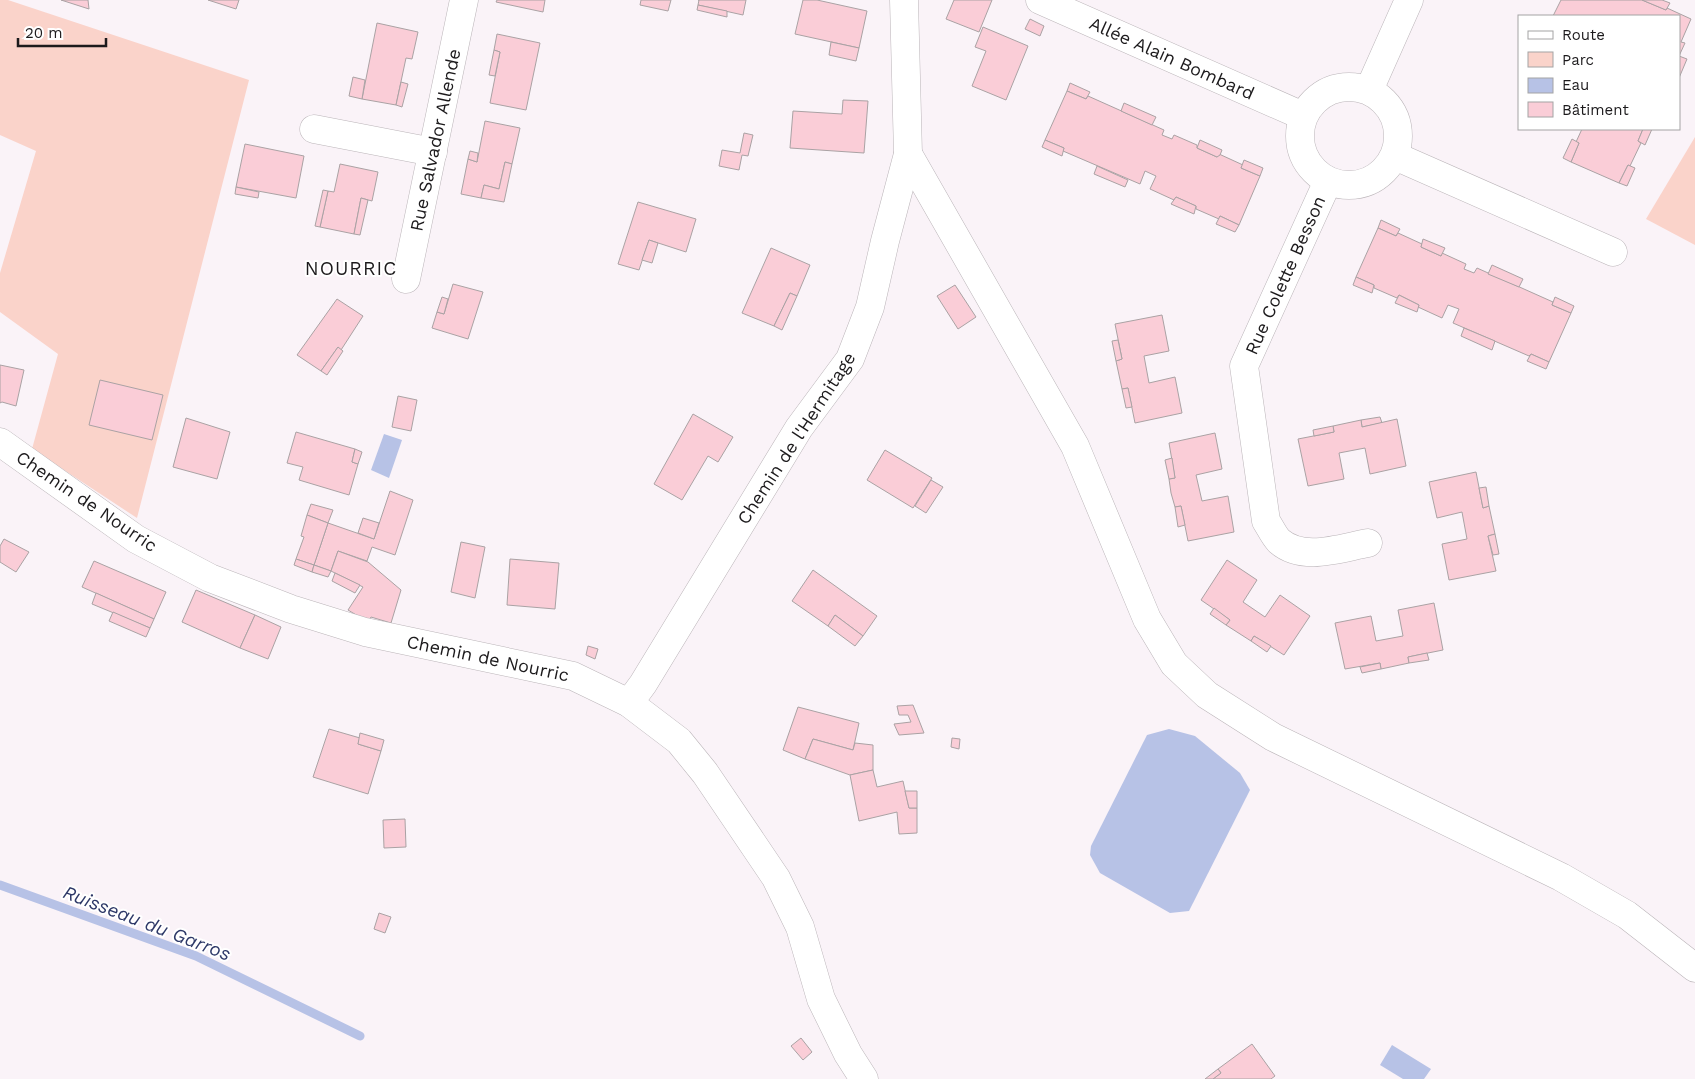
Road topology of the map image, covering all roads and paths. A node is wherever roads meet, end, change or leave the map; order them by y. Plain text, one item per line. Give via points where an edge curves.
1 (464, 0) edge
2 (904, 0) edge
3 (1040, 0) edge
4 (1409, 0) edge
5 (1071, 6) edge
6 (1369, 90) junction
7 (1303, 116) junction
8 (314, 129) dead end
9 (433, 152) junction
10 (908, 154) junction
11 (1395, 156) junction
12 (1328, 180) junction
13 (1613, 252) dead end
14 (406, 279) dead end
15 (0, 442) edge
16 (1368, 543) dead end
17 (629, 703) junction
18 (1695, 968) edge
19 (864, 1079) edge

1 - 9 street, Rue Salvador Allende
2 - 10 street, Chemin de l'Hermitage
3 - 5 street, Allée Alain Bombard
4 - 6 street
5 - 7 street, Allée Alain Bombard
6 - 7 street via 1350,86 1331,89 1315,100
6 - 11 street via 1385,101 1396,118 1399,137
7 - 12 street via 1299,134 1302,153 1312,169
8 - 9 street
9 - 14 street, Rue Salvador Allende
10 - 17 street, Chemin de l'Hermitage via 870,307 850,359 799,428
10 - 18 street via 1075,446 1147,619 1174,664 1207,695 1274,737 1561,877 1627,915
11 - 12 street via 1383,172 1367,182 1347,185
11 - 13 street
12 - 16 street, Rue Colette Besson via 1244,366 1266,521 1278,540 1294,551 1320,552
15 - 17 street, Chemin de Nourric via 136,539 210,578 291,609 365,632 573,676
17 - 19 street, Chemin de Nourric via 679,741 705,773 776,878 800,927 821,999

